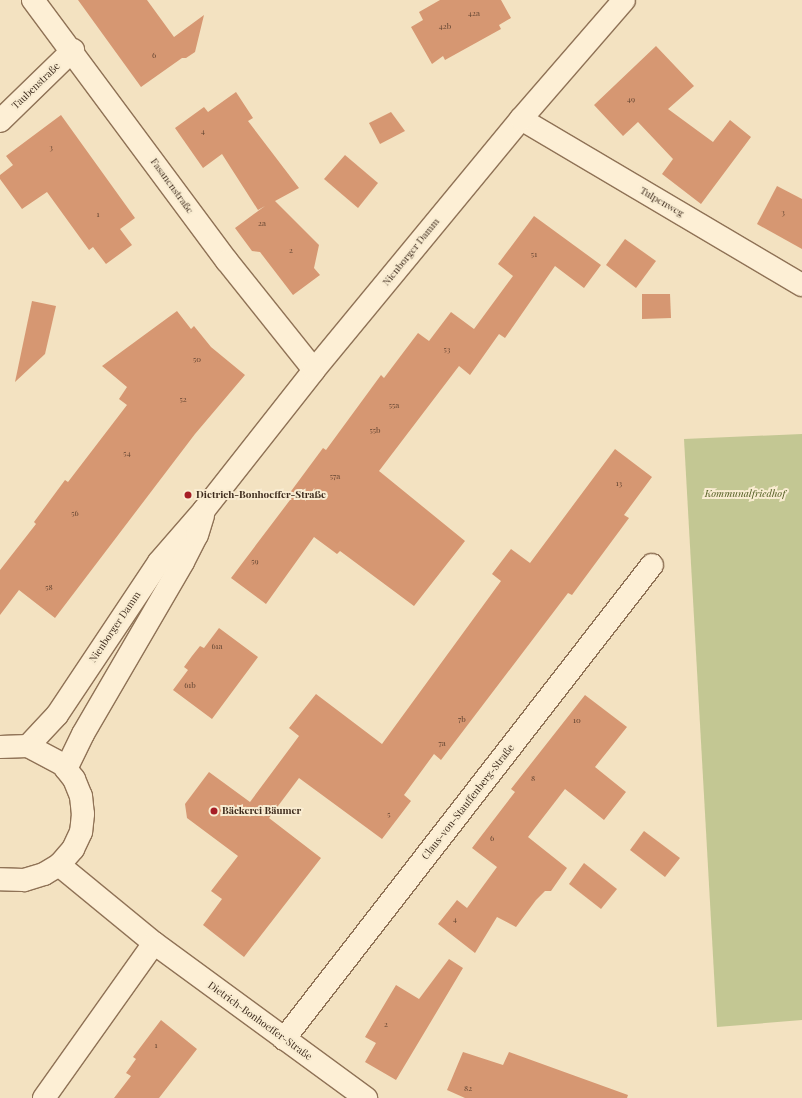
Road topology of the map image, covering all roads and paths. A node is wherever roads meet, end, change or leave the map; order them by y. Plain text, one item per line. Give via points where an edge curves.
1 (33, 0) edge
2 (624, 0) edge
3 (73, 50) junction
4 (521, 119) junction
5 (0, 121) edge
6 (802, 285) edge
7 (314, 370) junction
8 (204, 510) junction
9 (652, 565) dead end
10 (28, 746) junction
11 (0, 747) edge
12 (66, 769) junction
13 (59, 865) junction
14 (0, 879) edge
15 (154, 943) junction
16 (284, 1039) junction
17 (44, 1098) edge
18 (366, 1098) edge

1 - 3 street, Fasanenstraße
2 - 4 street, Nienborger Damm
3 - 5 street, Taubenstraße
3 - 7 street, Fasanenstraße via 227,261
4 - 6 street, Tulpenweg
4 - 7 street, Nienborger Damm
7 - 8 street, Nienborger Damm
8 - 10 street, Nienborger Damm via 159,562 57,715
8 - 12 street, Nienborger Damm via 197,535 183,562 82,734
9 - 16 street, Claus-von-Stauffenberg-Straße
10 - 11 street
10 - 12 street
12 - 13 street via 74,779 81,796 83,814 80,832 73,849
13 - 14 street via 44,874 24,880
13 - 15 street, Dietrich-Bonhoeffer-Straße
15 - 16 street, Dietrich-Bonhoeffer-Straße
15 - 17 street
16 - 18 street, Dietrich-Bonhoeffer-Straße

